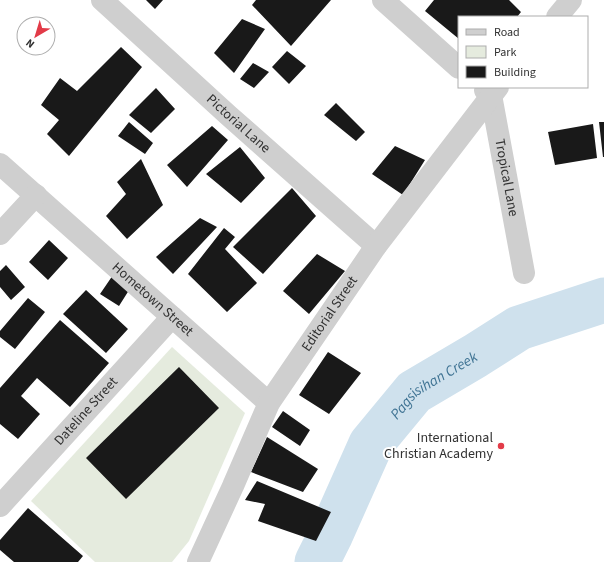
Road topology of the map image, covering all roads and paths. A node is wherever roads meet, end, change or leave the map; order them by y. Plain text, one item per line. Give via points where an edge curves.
1 (102, 0) edge
2 (383, 0) edge
3 (571, 0) edge
4 (558, 16) edge
5 (458, 67) edge
6 (490, 90) edge
7 (0, 164) edge
8 (36, 195) junction
9 (0, 234) edge
10 (376, 246) junction
11 (524, 273) dead end
12 (172, 317) junction
13 (269, 403) junction
14 (0, 506) edge
15 (198, 562) edge

1 - 10 street, Pictorial Lane
2 - 5 street
3 - 4 street
6 - 10 street, Editorial Street
6 - 11 street, Tropical Lane
7 - 8 street, Hometown Street
8 - 9 street
8 - 12 street, Hometown Street
10 - 13 street, Editorial Street
12 - 13 street, Hometown Street
12 - 14 street, Dateline Street
13 - 15 street, Editorial Street

